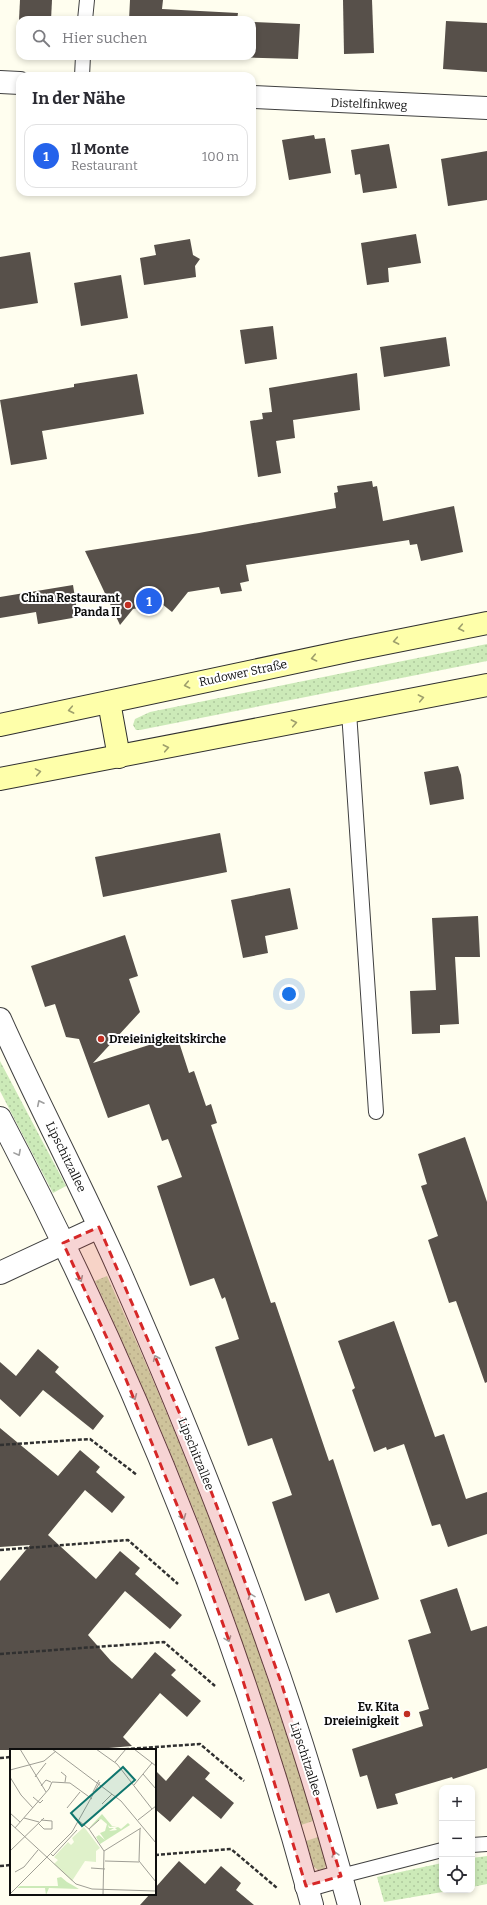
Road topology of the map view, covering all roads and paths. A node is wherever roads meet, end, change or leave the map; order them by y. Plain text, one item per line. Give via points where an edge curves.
1 (87, 0) edge
2 (85, 16) edge
3 (83, 60) edge
4 (82, 72) edge
5 (0, 82) edge
6 (16, 83) edge
7 (256, 97) edge
8 (487, 108) edge
9 (487, 623) edge
10 (487, 686) edge
11 (109, 702) junction
12 (349, 712) junction
13 (0, 725) edge
14 (119, 757) junction
15 (0, 779) edge
16 (0, 1019) edge
17 (376, 1112) dead end
18 (0, 1118) edge
19 (99, 1227) junction
20 (63, 1243) junction
21 (0, 1273) edge
22 (0, 1445) edge
23 (137, 1475) dead end
24 (0, 1550) edge
25 (178, 1584) dead end
26 (0, 1654) edge
27 (216, 1686) dead end
28 (128, 1749) edge
29 (10, 1757) edge
30 (0, 1758) edge
31 (244, 1781) dead end
32 (487, 1844) edge
33 (475, 1845) edge
34 (439, 1851) edge
35 (156, 1855) edge
36 (10, 1865) edge
37 (0, 1866) edge
38 (341, 1876) junction
39 (277, 1888) dead end
40 (309, 1895) edge
41 (349, 1905) edge

1 - 2 lane
3 - 4 lane
5 - 6 street
7 - 8 street, Distelfinkweg
9 -> 11 main road, Rudower Straße
12 -> 10 main road
11 -> 13 main road, Rudower Straße
11 - 14 main road
14 -> 12 main road
12 - 17 lane
15 -> 14 main road
19 -> 16 street, Lipschitzallee
18 -> 20 street
19 - 20 street
38 -> 19 street, Lipschitzallee via 282,1685 231,1543 192,1442
20 - 21 street
20 -> 40 street via 125,1376 203,1568 264,1746
22 - 23 path via 90,1439
24 - 25 path via 128,1540
26 - 27 path via 164,1642
28 - 31 path via 200,1744
29 - 30 path
32 - 33 lane
34 - 38 lane
35 - 39 path via 230,1849
36 - 37 path
38 - 40 street
38 - 41 street, Lipschitzallee

